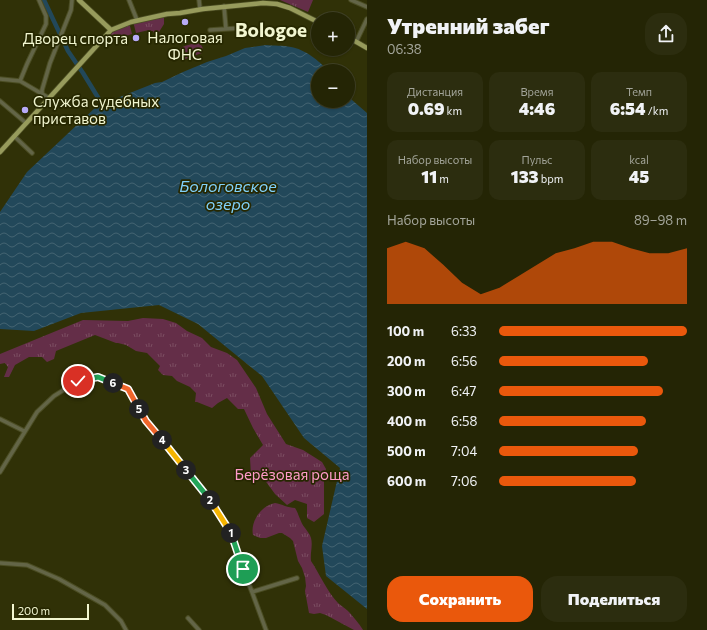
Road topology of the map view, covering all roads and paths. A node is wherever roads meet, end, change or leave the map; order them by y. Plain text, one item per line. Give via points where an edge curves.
1 (39, 0) edge
2 (72, 0) edge
3 (79, 0) edge
4 (130, 0) edge
5 (199, 0) edge
6 (351, 0) edge
7 (263, 1) edge
8 (224, 6) junction
9 (367, 7) edge
10 (200, 9) junction
11 (311, 18) edge
12 (367, 19) edge
13 (137, 20) junction
14 (241, 28) dead end
15 (226, 29) junction
16 (111, 30) junction
17 (210, 30) dead end
18 (356, 42) joint
19 (367, 48) edge
20 (0, 79) edge
21 (20, 81) junction
22 (42, 94) junction
23 (49, 98) junction
24 (0, 101) edge
25 (26, 123) junction
26 (14, 136) junction
27 (0, 152) edge
28 (32, 153) dead end
29 (0, 419) edge
30 (24, 431) junction
31 (0, 472) edge
32 (0, 563) edge
33 (297, 578) dead end
34 (252, 592) junction
35 (188, 618) dead end
36 (126, 630) edge
37 (199, 630) edge
38 (266, 630) edge

1 - 21 street via 46,16 46,24
2 - 22 street via 71,10 48,70
3 - 16 main road
4 - 13 street
5 - 10 street
6 - 9 street
7 - 8 main road
7 - 11 main road via 290,8
8 - 10 main road
8 - 15 street
10 - 13 main road
12 - 18 street
13 - 16 main road
14 - 15 street
15 - 17 street
16 - 23 main road
18 - 19 main road
20 - 21 street
21 - 22 street
22 - 23 street
23 - 25 main road
24 - 25 street
25 - 26 main road
26 - 27 main road
26 - 28 street
29 - 30 street
30 - 31 street
30 - 34 street via 36,412 54,396 78,381 98,377 128,389 146,421 231,530
32 - 36 street via 27,565 59,579 105,605
33 - 34 street
34 - 38 street
35 - 37 street

